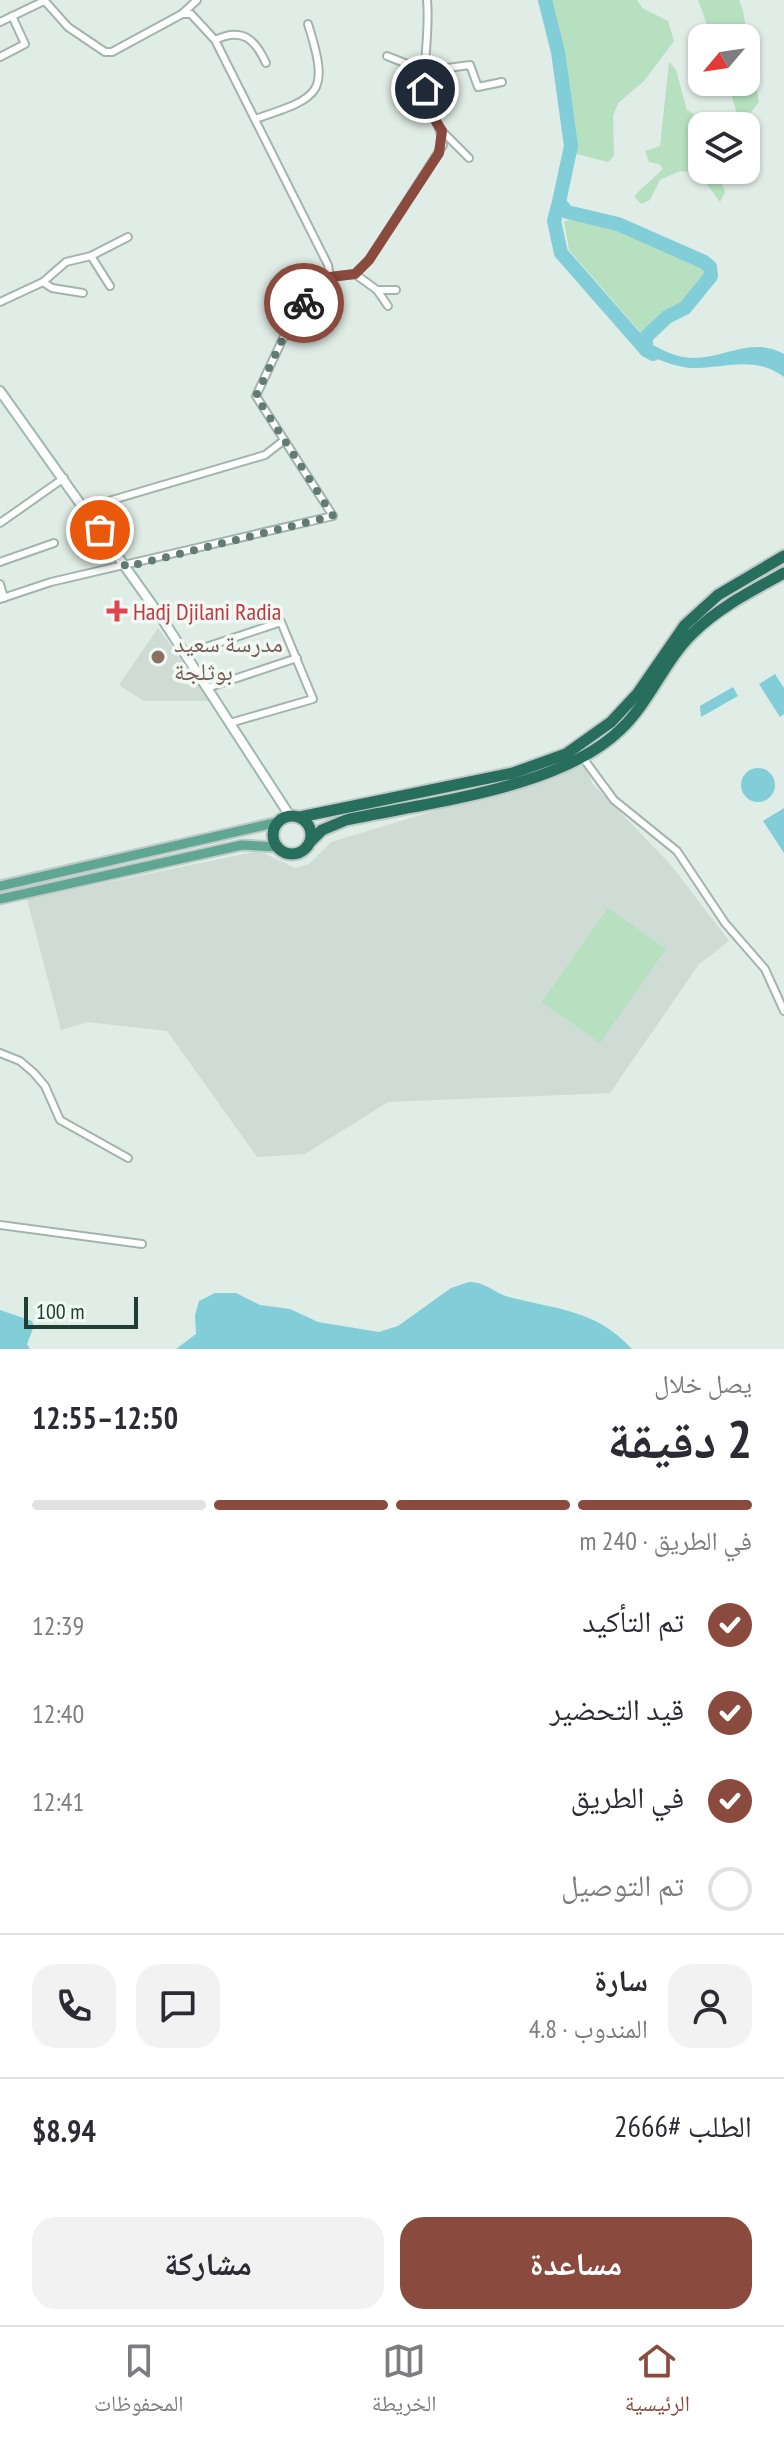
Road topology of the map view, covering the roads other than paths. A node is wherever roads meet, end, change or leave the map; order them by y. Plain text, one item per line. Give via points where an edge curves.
1 (44, 0) edge
2 (197, 0) edge
3 (427, 0) edge
4 (182, 14) junction
5 (12, 16) junction
6 (0, 22) edge
7 (308, 24) dead end
8 (215, 40) junction
9 (387, 56) dead end
10 (0, 57) edge
11 (266, 63) dead end
12 (425, 71) junction
13 (502, 82) dead end
14 (255, 119) junction
15 (442, 131) junction
16 (469, 158) dead end
17 (128, 237) dead end
18 (91, 256) junction
19 (355, 274) junction
20 (330, 277) junction
21 (43, 282) junction
22 (110, 286) dead end
23 (377, 290) junction
24 (396, 290) dead end
25 (83, 293) dead end
26 (0, 302) edge
27 (388, 306) dead end
28 (0, 391) edge
29 (283, 441) junction
30 (64, 478) junction
31 (85, 508) junction
32 (0, 523) edge
33 (54, 543) dead end
34 (784, 556) edge
35 (0, 562) edge
36 (126, 567) junction
37 (784, 573) edge
38 (0, 584) edge
39 (2, 598) edge
40 (185, 654) junction
41 (297, 658) junction
42 (207, 688) junction
43 (230, 723) junction
44 (583, 758) junction
45 (295, 817) junction
46 (278, 822) junction
47 (310, 842) junction
48 (277, 847) junction
49 (0, 886) edge
50 (0, 899) edge
51 (784, 1011) edge
52 (0, 1053) edge
53 (128, 1158) dead end
54 (0, 1225) edge
55 (142, 1244) dead end

1 - 4 street via 68,27 105,52
1 - 5 street
2 - 4 street
3 - 12 street
4 - 8 street via 191,14
5 - 6 street
5 - 10 street via 25,44
7 - 14 street via 321,76 317,88 300,104
8 - 11 street via 246,36 257,44
8 - 14 street
9 - 12 street
12 - 13 street via 470,65 478,87
12 - 15 street via 429,110
14 - 20 street
15 - 16 street
15 - 19 street via 439,153
17 - 18 street
18 - 21 street via 66,262
18 - 22 street
19 - 20 street
19 - 23 street
20 - 29 street via 292,319 256,396
21 - 25 street
21 - 26 street
23 - 24 street
23 - 27 street
28 - 30 main road
29 - 31 street via 265,455
29 - 36 street via 333,516
30 - 31 main road
30 - 32 street
31 - 36 main road
33 - 35 street
34 - 45 highway via 718,595 685,625 611,722 566,754 513,773
36 - 39 street
36 - 40 main road
37 - 44 highway via 724,606 692,634 620,731
38 - 39 street
40 - 41 street via 281,622
40 - 42 main road
41 - 42 street
41 - 43 street via 313,699
42 - 43 main road
43 - 45 main road
44 - 47 highway via 520,782 346,820
44 - 51 street via 614,800 677,851 725,923 765,969
45 - 46 highway
45 - 47 highway via 311,831
46 - 48 highway via 272,835
46 - 49 main road
47 - 48 highway via 295,854
48 - 50 main road via 242,845
52 - 53 street via 34,1073 60,1120
54 - 55 street

